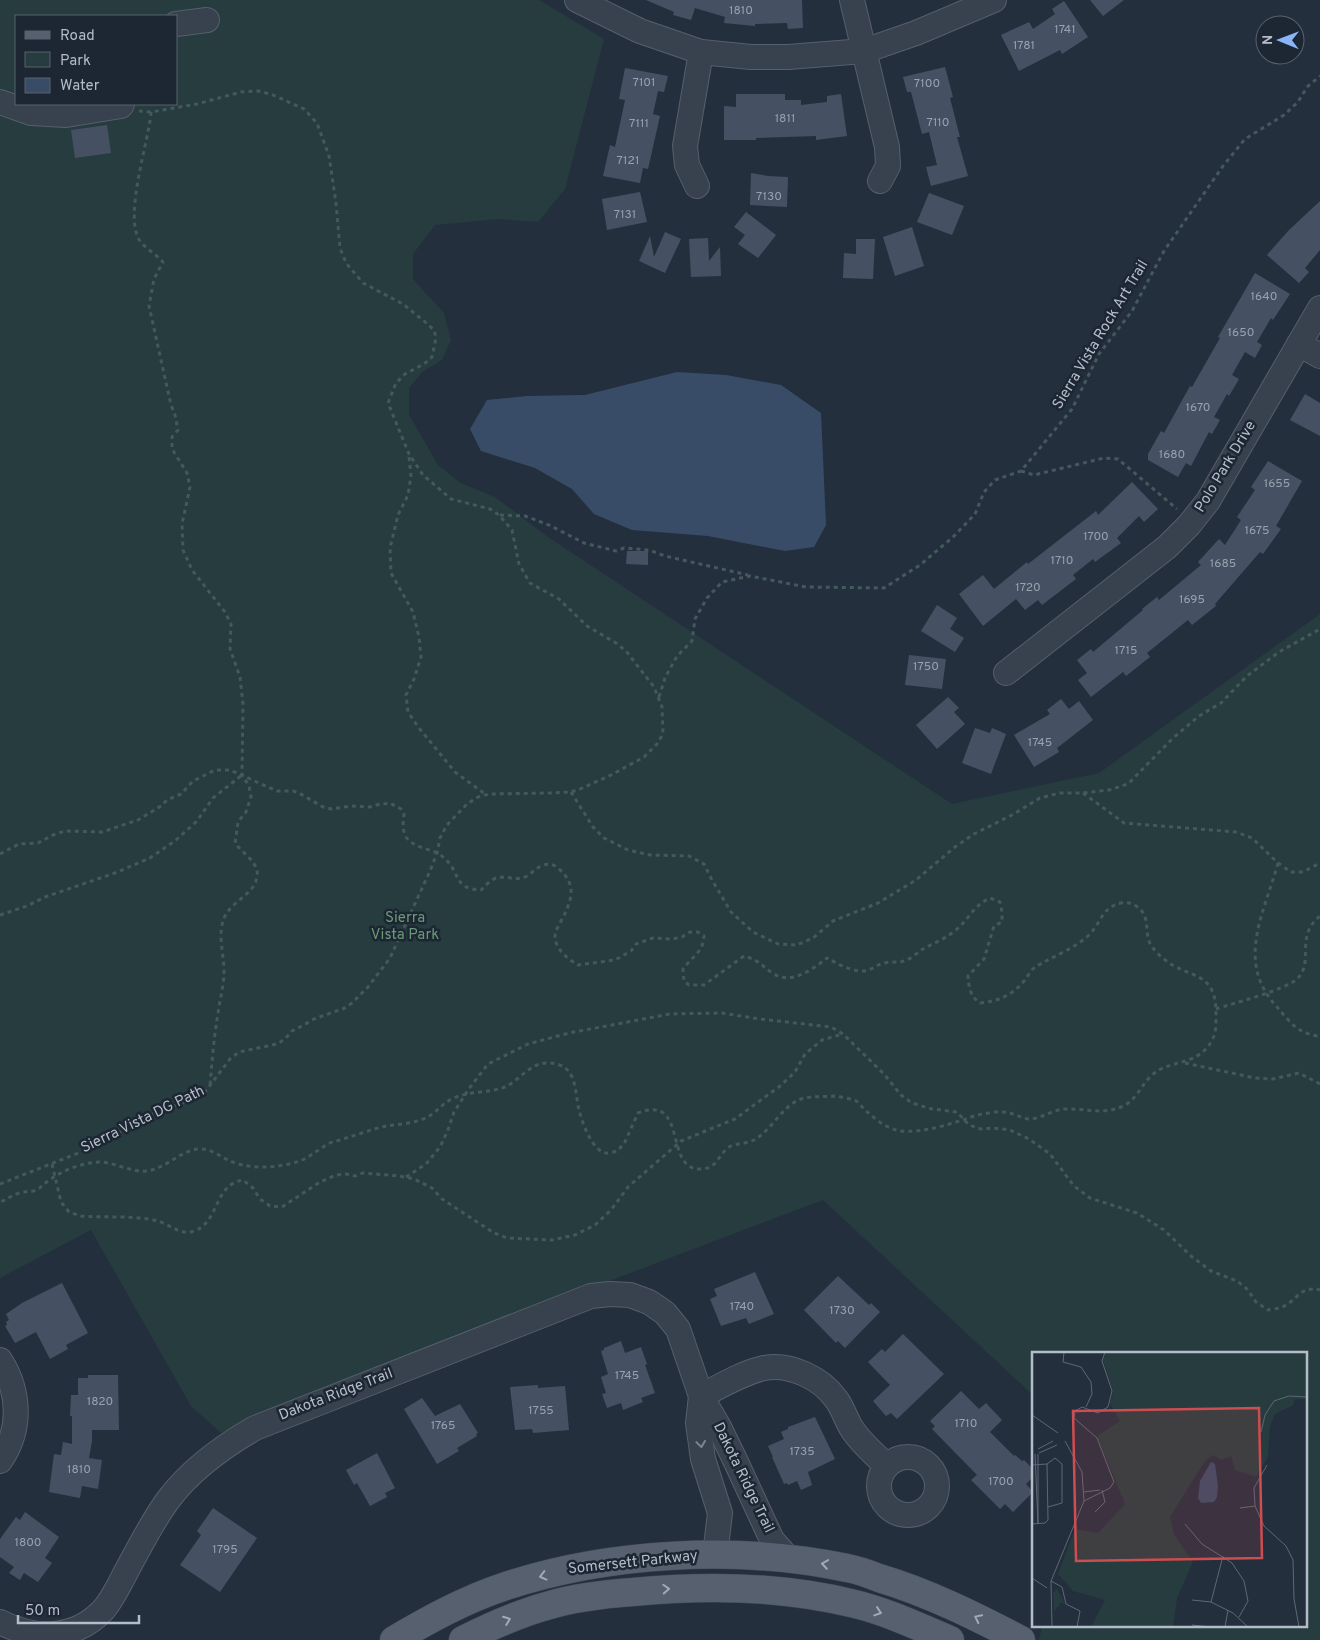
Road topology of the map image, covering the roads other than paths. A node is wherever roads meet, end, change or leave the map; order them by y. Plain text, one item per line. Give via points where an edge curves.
1 (577, 0) edge
2 (852, 0) edge
3 (994, 0) edge
4 (207, 20) dead end
5 (178, 24) edge
6 (864, 51) junction
7 (701, 52) junction
8 (0, 102) edge
9 (122, 105) edge
10 (880, 181) dead end
11 (698, 186) dead end
12 (1320, 308) edge
13 (1299, 344) junction
14 (1320, 356) edge
15 (1006, 673) dead end
16 (0, 1360) edge
17 (701, 1396) junction
18 (0, 1461) edge
19 (886, 1466) dead end
20 (715, 1555) junction
21 (788, 1558) junction
22 (0, 1622) edge
23 (394, 1640) edge
24 (463, 1640) edge
25 (950, 1640) edge
26 (1021, 1640) edge

1 - 7 street via 640,31
2 - 6 street
3 - 6 street
4 - 5 street
6 - 7 street via 788,57
6 - 10 street via 887,146 888,166
7 - 11 street via 685,146 687,165
8 - 9 street via 31,113 66,115
12 - 13 street, Polo Park Drive
13 - 14 street
13 - 15 street, Polo Park Drive via 1208,501 1189,525 1167,547
16 - 18 street via 13,1386 16,1402 13,1436
17 - 19 street via 765,1368 800,1372 814,1379 836,1398 852,1430
17 -> 20 street, Dakota Ridge Trail via 698,1423 703,1459 720,1513
17 - 21 street, Dakota Ridge Trail via 772,1540
17 - 22 street, Dakota Ridge Trail via 678,1329 665,1313 649,1302 630,1296 591,1296 255,1428 199,1466 178,1488 150,1526 114,1596 93,1619 58,1635 19,1631
20 - 21 main road, Somersett Parkway
20 -> 23 main road, Somersett Parkway via 631,1560 538,1577 452,1608
26 -> 21 main road, Somersett Parkway via 913,1588 848,1568
24 -> 25 main road, Somersett Parkway via 505,1620 551,1604 664,1589 733,1588 799,1593 855,1604

